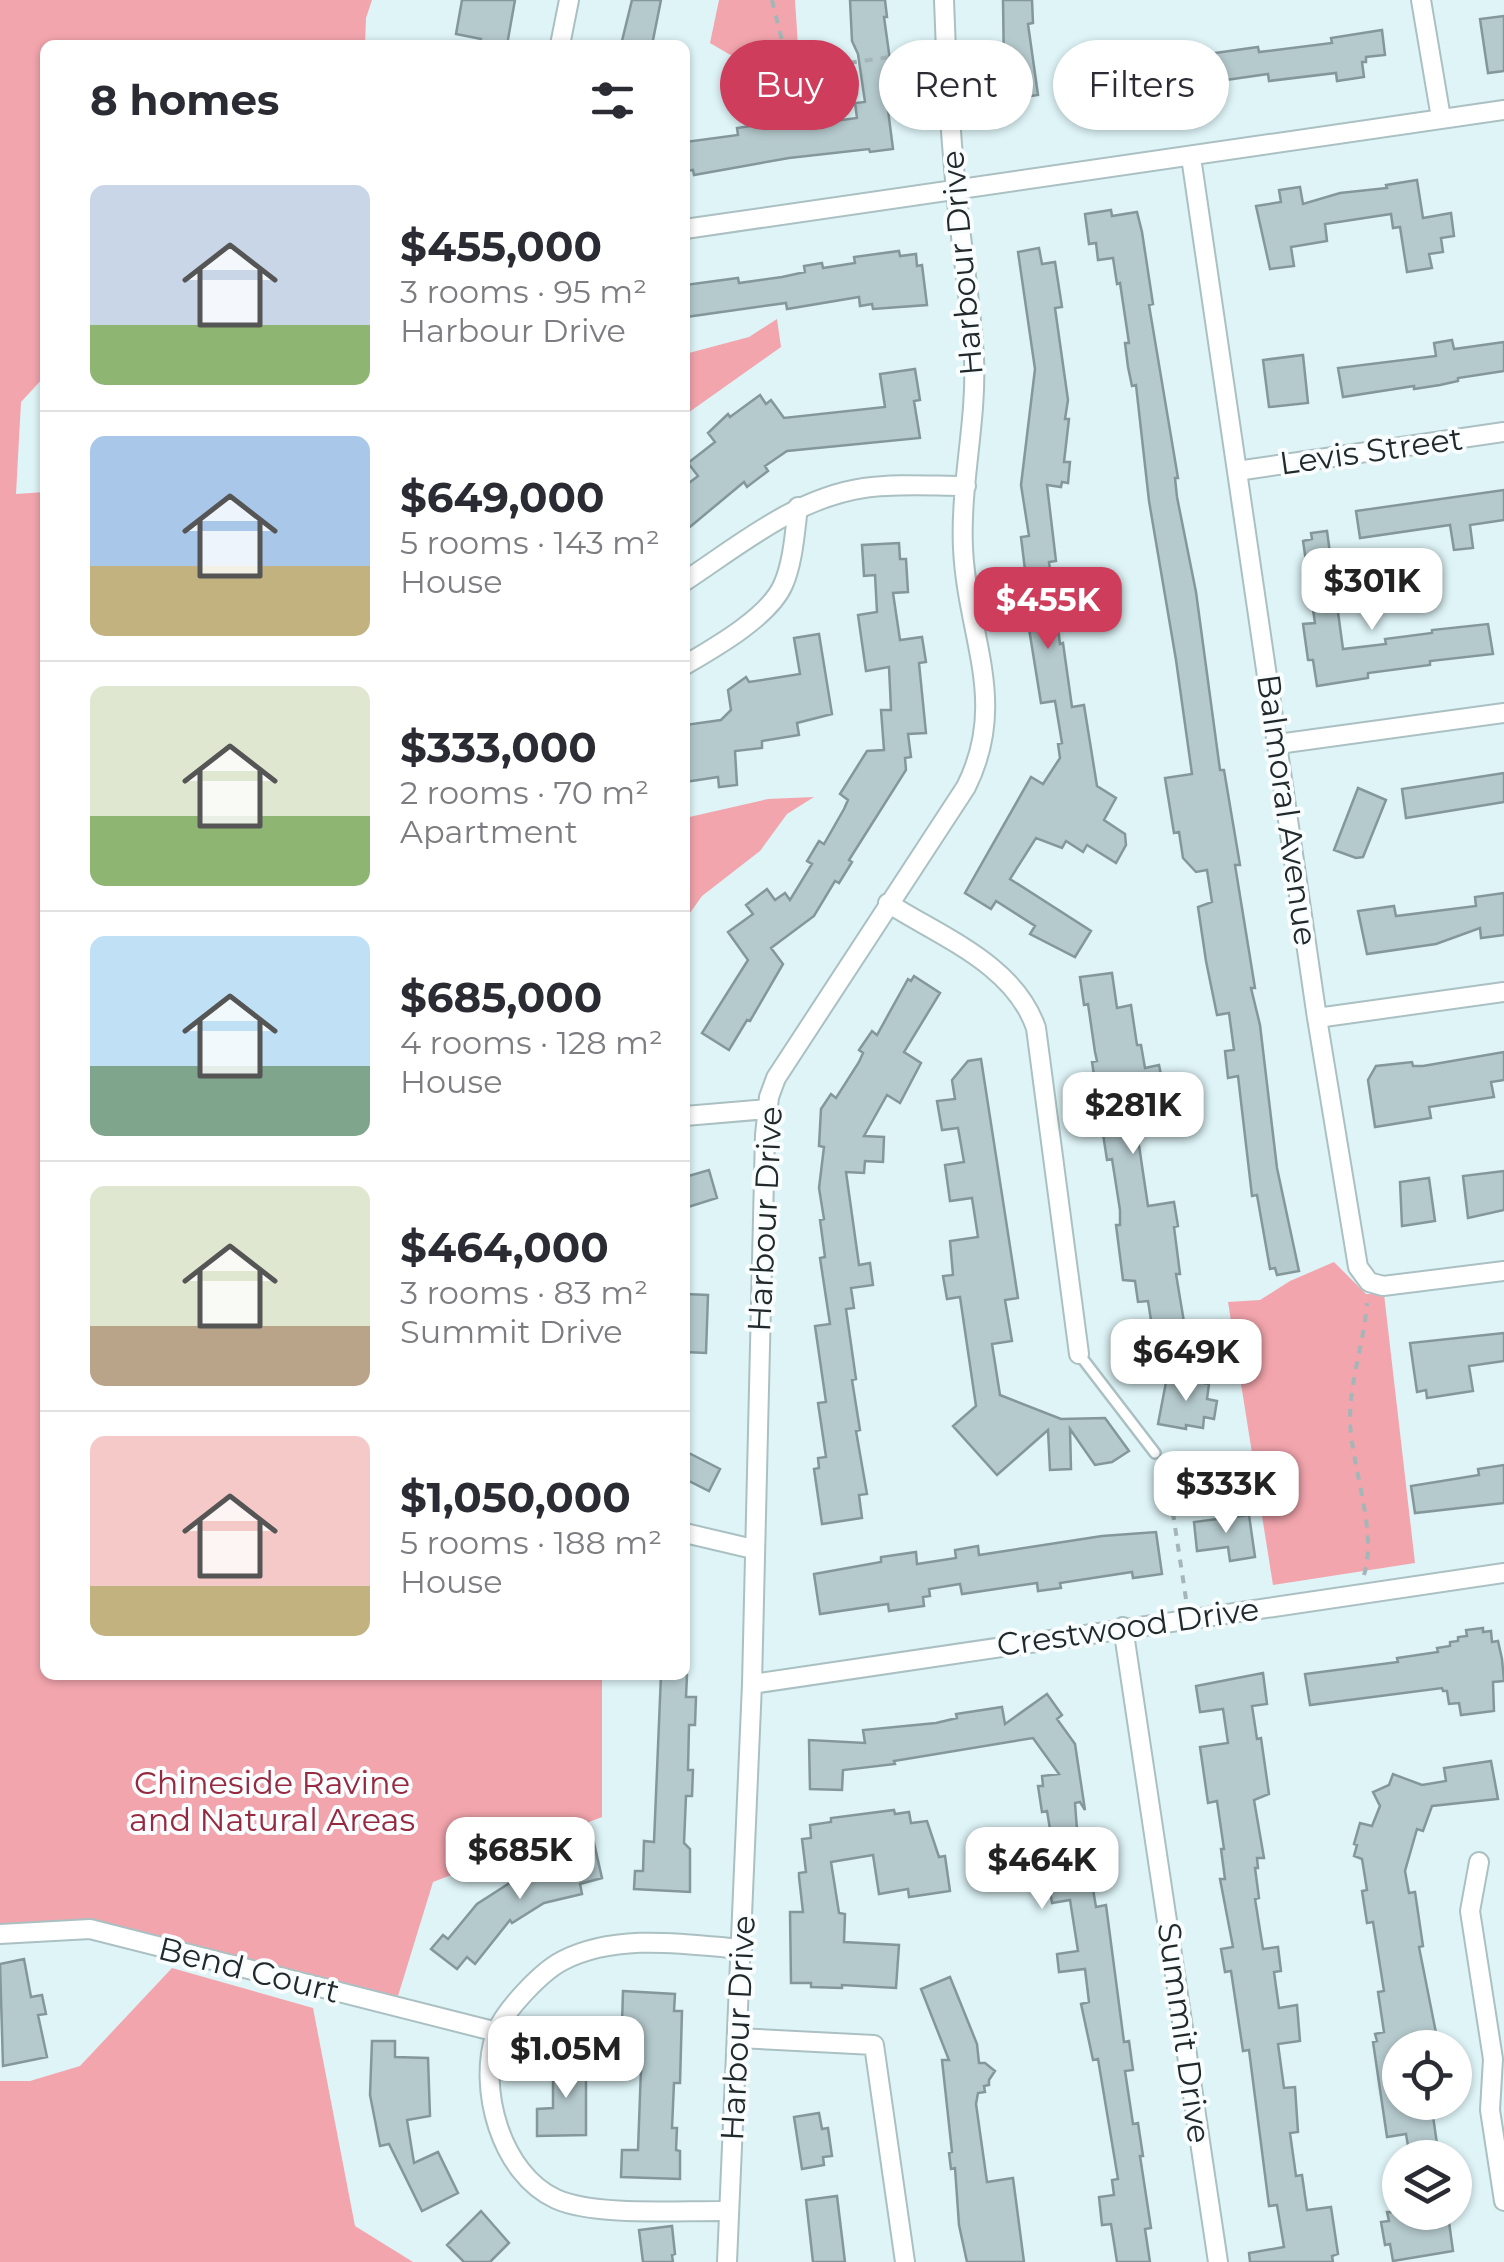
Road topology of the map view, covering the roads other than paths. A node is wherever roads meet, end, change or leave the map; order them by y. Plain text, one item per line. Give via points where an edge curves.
1 (569, 0) edge
2 (944, 0) edge
3 (1421, 0) edge
4 (561, 40) edge
5 (1504, 110) edge
6 (1441, 118) junction
7 (1191, 156) junction
8 (956, 191) junction
9 (690, 228) edge
10 (1504, 432) edge
11 (1237, 471) junction
12 (966, 486) junction
13 (798, 507) junction
14 (690, 578) edge
15 (690, 662) edge
16 (1504, 713) edge
17 (1278, 744) junction
18 (888, 903) junction
19 (1504, 992) edge
20 (1318, 1018) junction
21 (768, 1109) junction
22 (690, 1116) edge
23 (1504, 1271) edge
24 (1079, 1354) joint
25 (1155, 1453) road end
26 (690, 1534) edge
27 (753, 1549) junction
28 (1504, 1572) edge
29 (1123, 1627) junction
30 (752, 1684) junction
31 (1480, 1862) dead end
32 (0, 1934) edge
33 (742, 1949) junction
34 (496, 2032) junction
35 (738, 2038) junction
36 (1499, 2058) edge
37 (1504, 2201) edge
38 (729, 2211) junction
39 (727, 2262) edge
40 (905, 2262) edge
41 (1218, 2262) edge

1 - 4 street
2 - 8 street, Harbour Drive
3 - 6 street
5 - 6 street
6 - 7 street
7 - 8 street
7 - 11 street, Balmoral Avenue
8 - 9 street
8 - 12 street, Harbour Drive via 974,360
10 - 11 street, Levis Street
11 - 17 street, Balmoral Avenue
12 - 13 street via 866,488
12 - 18 street, Harbour Drive via 964,562 986,695 985,736 966,788
13 - 14 street
13 - 15 street via 776,597
16 - 17 street
17 - 20 street, Balmoral Avenue
18 - 21 street, Harbour Drive via 776,1078
18 - 24 street via 1002,975 1029,1008
19 - 20 street
20 - 23 street, Balmoral Avenue via 1352,1249 1369,1282 1398,1286
21 - 22 street
21 - 27 street, Harbour Drive
24 - 25 lane
26 - 27 street
27 - 30 street, Harbour Drive
28 - 29 street, Crestwood Drive
29 - 30 street, Crestwood Drive
29 - 41 street, Summit Drive
30 - 33 street, Harbour Drive
31 - 36 street via 1470,1911
32 - 34 street, Bend Court via 90,1929
33 - 34 street via 629,1944 582,1954 547,1972
33 - 35 street, Harbour Drive
34 - 38 street via 496,2124 534,2186 588,2207
35 - 38 street, Harbour Drive
35 - 40 street via 874,2045
36 - 37 street via 1490,2110
38 - 39 street, Harbour Drive

